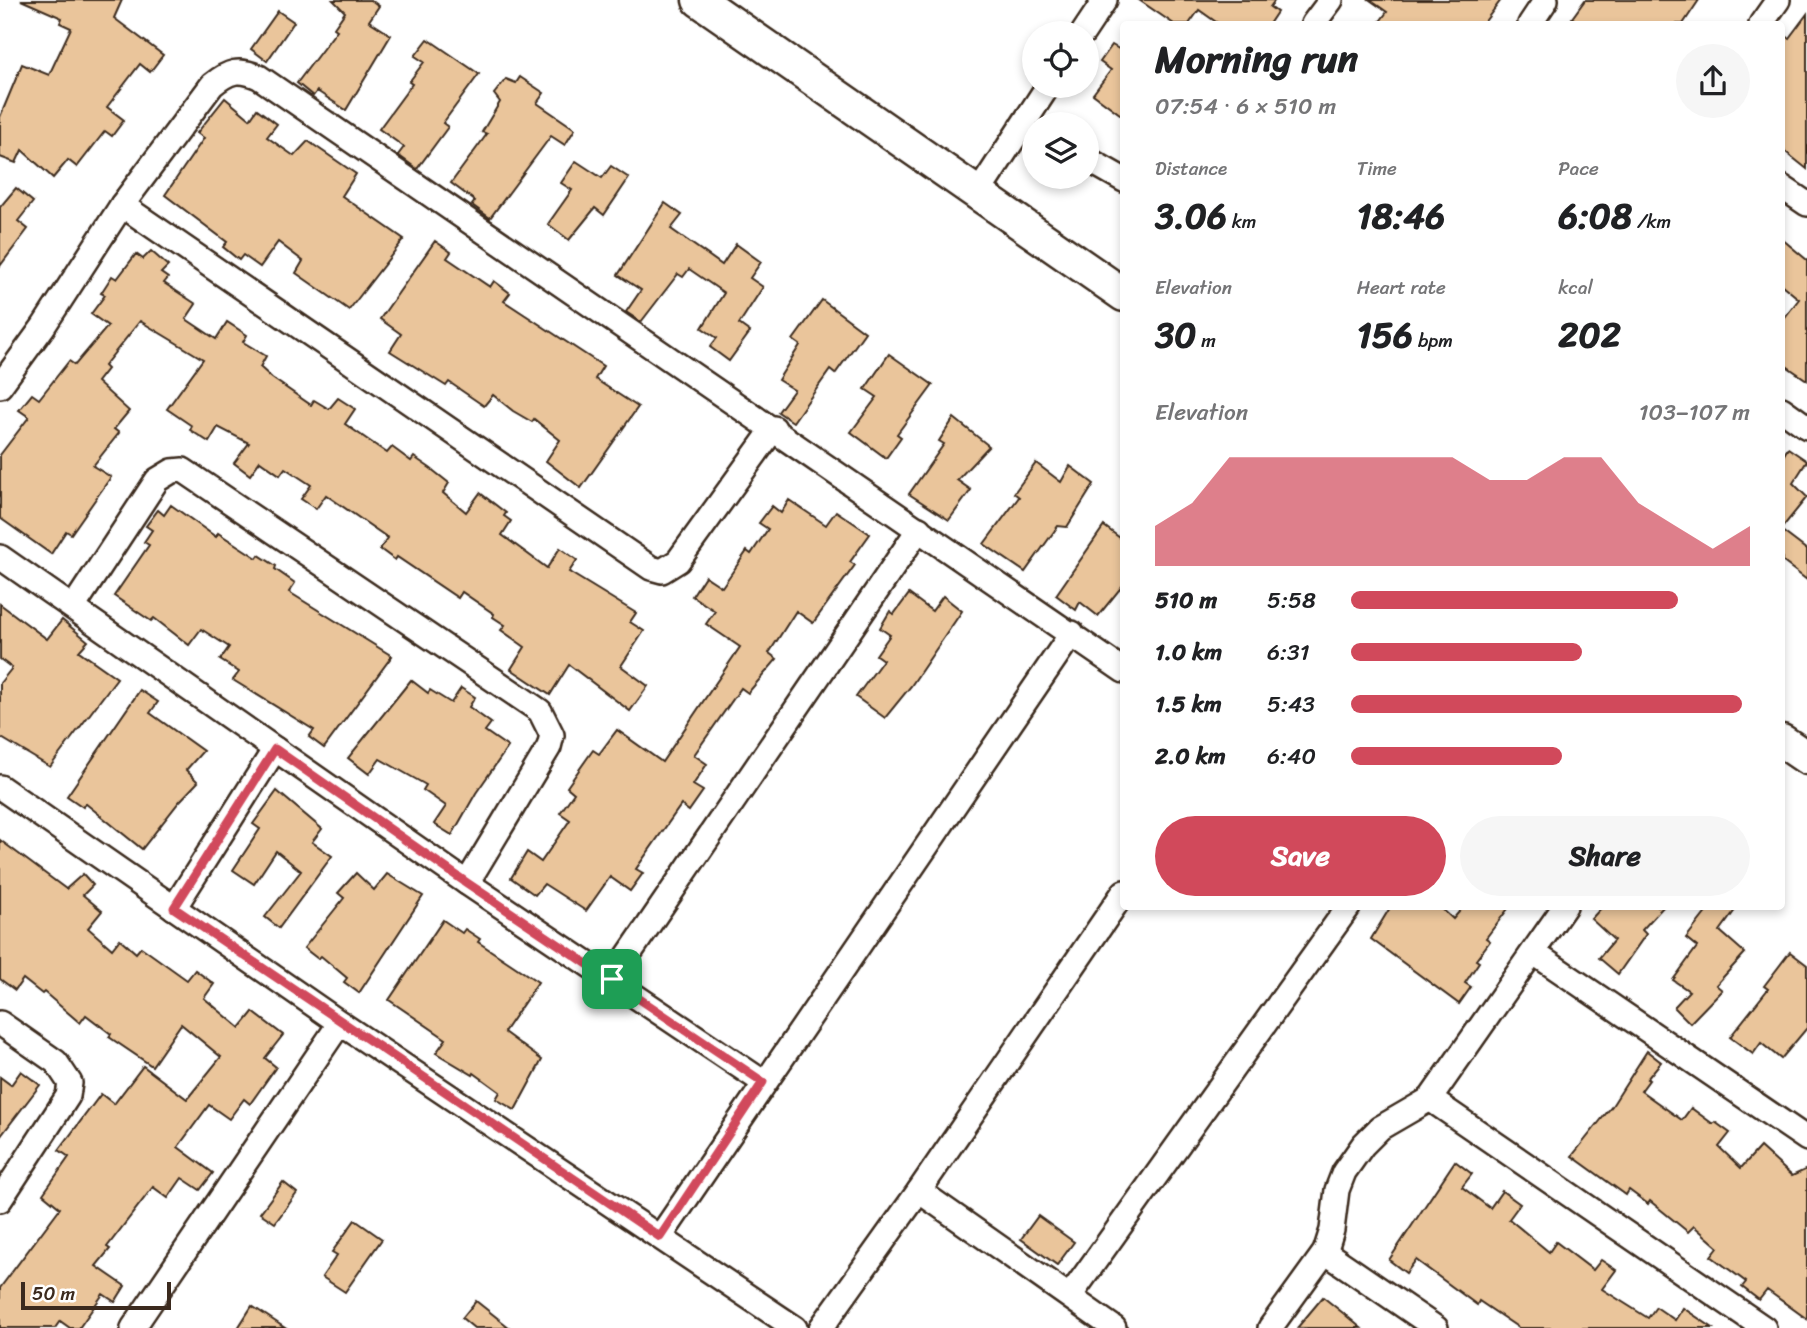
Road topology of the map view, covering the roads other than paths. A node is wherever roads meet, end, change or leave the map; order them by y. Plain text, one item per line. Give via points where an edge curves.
1 (699, 0) edge
2 (1105, 0) edge
3 (1331, 0) edge
4 (1546, 0) edge
5 (1778, 0) edge
6 (1091, 21) edge
7 (1315, 21) edge
8 (1532, 21) edge
9 (1763, 21) edge
10 (1022, 134) edge
11 (1099, 166) edge
12 (1120, 178) edge
13 (1785, 189) edge
14 (977, 195) junction
15 (1807, 204) edge
16 (122, 205) junction
17 (1120, 292) edge
18 (0, 387) edge
19 (1785, 412) edge
20 (1807, 427) edge
21 (774, 428) junction
22 (919, 529) junction
23 (0, 557) edge
24 (74, 606) junction
25 (1072, 633) junction
26 (1120, 668) edge
27 (1785, 743) edge
28 (275, 749) junction
29 (1807, 758) edge
30 (0, 787) edge
31 (467, 883) junction
32 (1120, 898) edge
33 (174, 908) junction
34 (1346, 910) edge
35 (1562, 910) edge
36 (1534, 953) junction
37 (612, 979) junction
38 (0, 1023) edge
39 (340, 1023) junction
40 (763, 1082) junction
41 (1430, 1099) junction
42 (1807, 1139) edge
43 (919, 1191) junction
44 (0, 1200) edge
45 (660, 1237) junction
46 (1325, 1252) junction
47 (1070, 1296) junction
48 (133, 1328) edge
49 (794, 1328) edge
50 (821, 1328) edge
51 (1114, 1328) edge
52 (1270, 1328) edge
53 (1436, 1328) edge
54 (1764, 1328) edge

1 - 14 street
2 - 6 street
3 - 7 street
4 - 8 street
5 - 9 street
10 - 14 street
11 - 12 street
13 - 15 street
14 - 17 street
16 - 18 street
16 - 21 street via 212,85 227,73 244,70
16 - 21 street via 651,568 662,571 678,561
19 - 20 street
21 - 22 street
22 - 25 street
22 - 37 street
23 - 24 street
24 - 28 street
24 - 31 street via 156,480 183,470 540,711 552,735 549,747
25 - 26 street
25 - 40 street
27 - 29 street
28 - 31 street
28 - 33 street
30 - 33 street
31 - 37 street
32 - 43 street
33 - 39 street
34 - 47 street
35 - 36 street
36 - 41 street
36 - 42 street
37 - 40 street
38 - 44 street via 56,1062 70,1083 68,1096
39 - 45 street
39 - 48 street
40 - 45 street
41 - 46 street via 1380,1128 1344,1172
41 - 54 street
43 - 47 street
43 - 50 street
45 - 49 street
46 - 52 street
46 - 53 street
47 - 51 street

